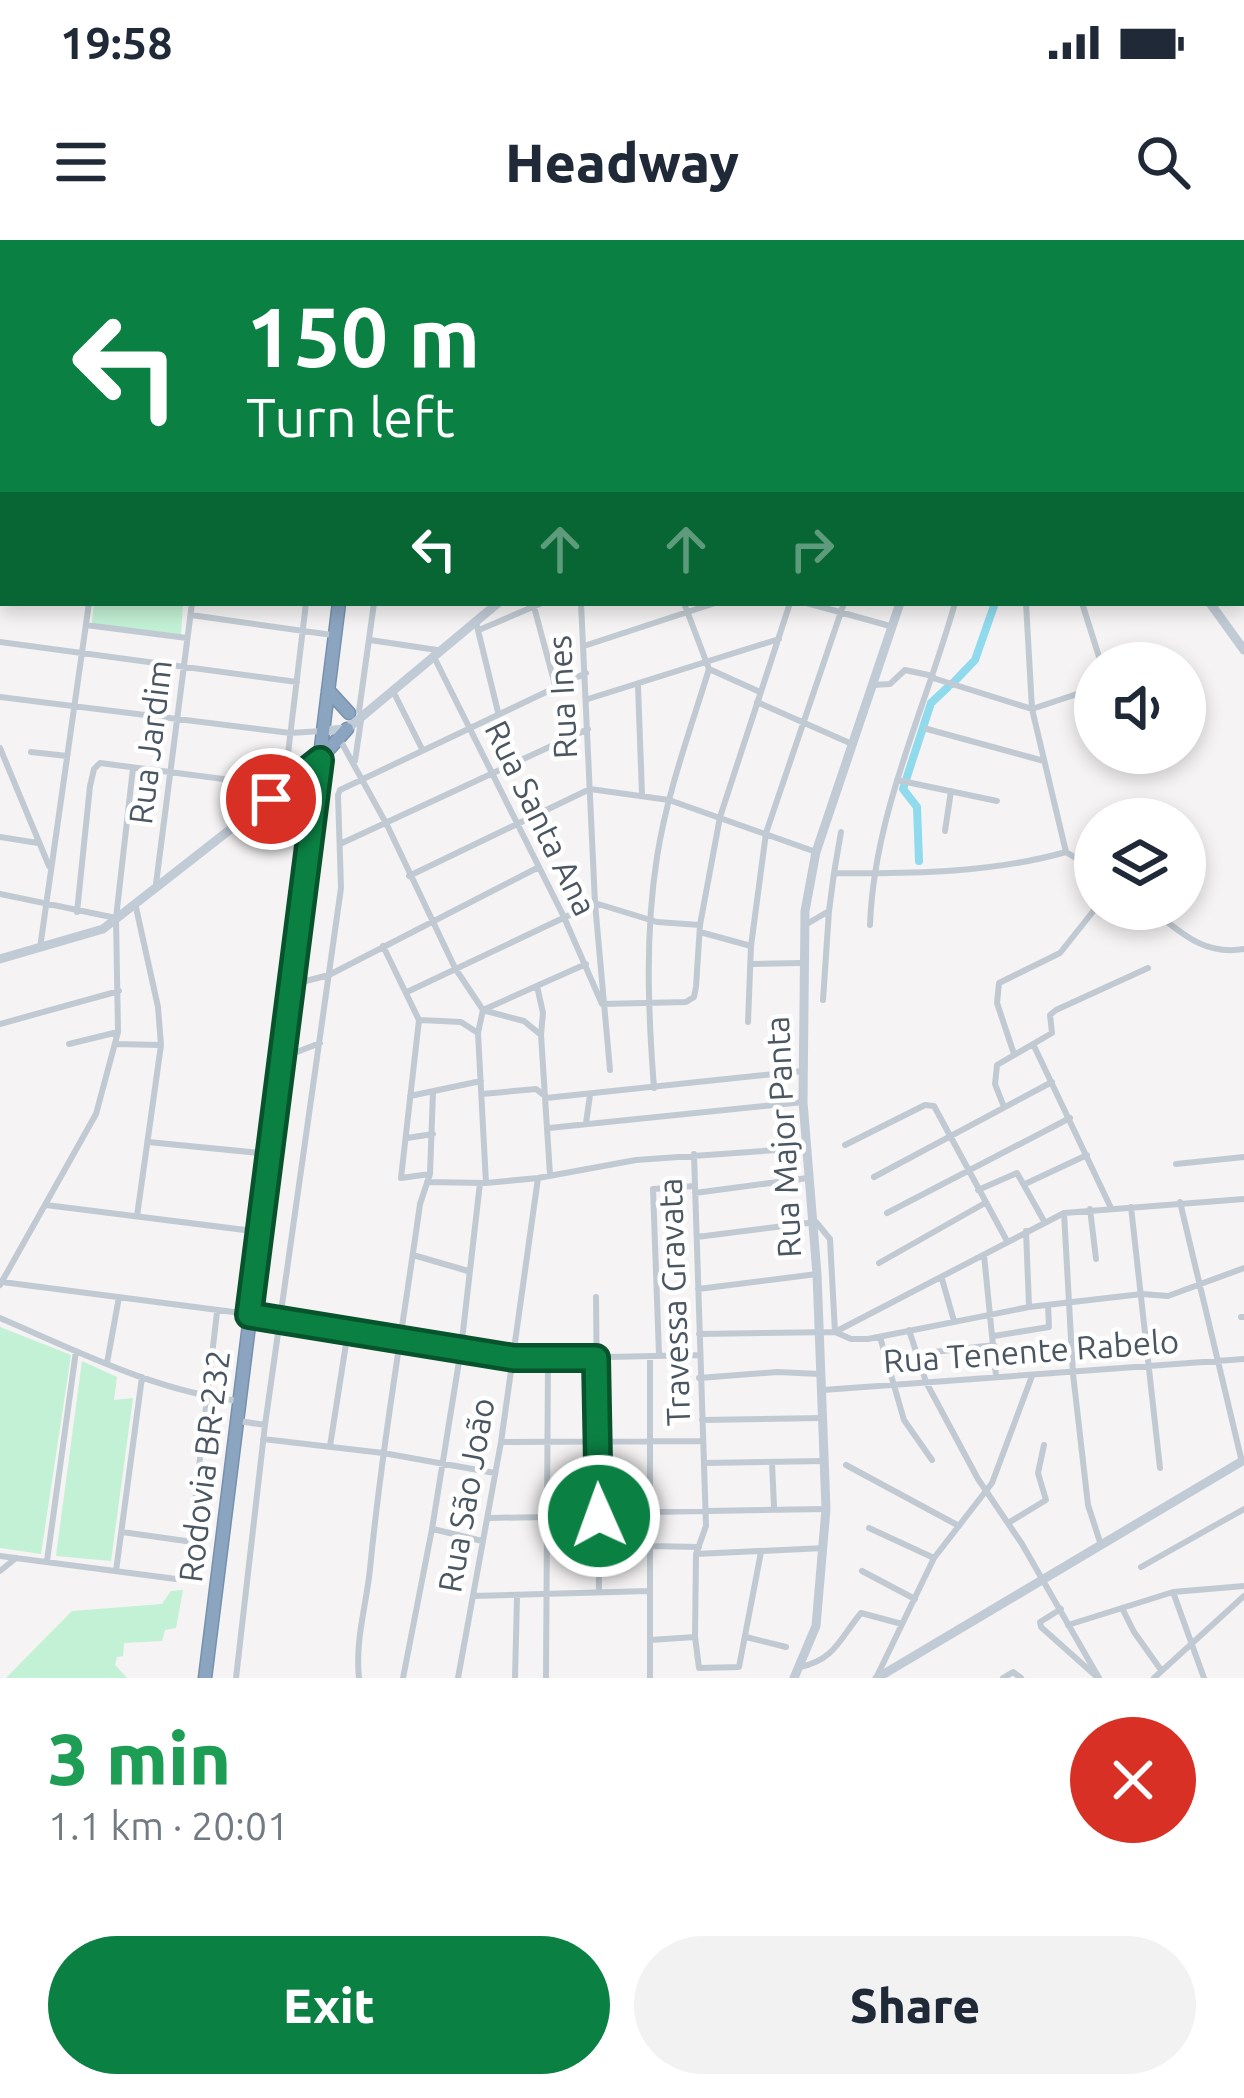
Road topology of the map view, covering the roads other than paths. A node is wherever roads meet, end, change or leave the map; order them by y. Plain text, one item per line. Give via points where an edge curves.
1 (88, 606) edge
2 (192, 606) edge
3 (306, 606) edge
4 (340, 606) edge
5 (374, 606) edge
6 (491, 606) edge
7 (531, 606) edge
8 (536, 606) edge
9 (581, 606) edge
10 (789, 606) edge
11 (899, 606) edge
12 (955, 606) edge
13 (1026, 606) edge
14 (1083, 606) edge
15 (1212, 606) edge
16 (686, 607) edge
17 (843, 608) edge
18 (190, 615) junction
19 (86, 625) junction
20 (478, 626) junction
21 (890, 626) junction
22 (304, 630) junction
23 (336, 635) junction
24 (187, 638) junction
25 (779, 639) junction
26 (370, 640) junction
27 (0, 642) edge
28 (1094, 642) edge
29 (584, 646) junction
30 (1244, 650) edge
31 (436, 653) junction
32 (82, 655) junction
33 (708, 667) junction
34 (184, 668) junction
35 (586, 673) junction
36 (933, 677) junction
37 (297, 682) junction
38 (555, 685) junction
39 (872, 685) junction
40 (638, 686) junction
41 (392, 689) junction
42 (328, 690) junction
43 (760, 692) junction
44 (1074, 695) edge
45 (0, 697) edge
46 (587, 700) junction
47 (757, 702) junction
48 (74, 707) junction
49 (1032, 710) junction
50 (360, 712) junction
51 (498, 712) junction
52 (176, 720) junction
53 (804, 722) junction
54 (323, 724) junction
55 (469, 726) junction
56 (588, 729) junction
57 (927, 729) dead end
58 (290, 733) junction
59 (343, 733) junction
60 (852, 743) junction
61 (0, 748) edge
62 (422, 749) junction
63 (31, 752) dead end
64 (67, 756) junction
65 (320, 760) junction
66 (1043, 761) junction
67 (354, 762) junction
68 (133, 768) junction
69 (170, 772) junction
70 (12, 775) junction
71 (493, 775) junction
72 (0, 776) edge
73 (363, 780) junction
74 (903, 781) junction
75 (284, 787) junction
76 (590, 789) junction
77 (951, 791) junction
78 (642, 794) junction
79 (669, 800) junction
80 (997, 801) dead end
81 (720, 817) junction
82 (516, 821) junction
83 (387, 825) junction
84 (945, 831) dead end
85 (841, 832) dead end
86 (766, 833) junction
87 (0, 837) edge
88 (38, 843) junction
89 (340, 844) junction
90 (816, 852) junction
91 (1066, 852) junction
92 (1074, 857) edge
93 (49, 866) junction
94 (539, 867) junction
95 (834, 873) junction
96 (872, 874) junction
97 (409, 876) junction
98 (156, 887) junction
99 (0, 894) edge
100 (45, 902) junction
101 (135, 903) junction
102 (595, 903) junction
103 (829, 910) junction
104 (77, 912) junction
105 (563, 915) junction
106 (116, 918) junction
107 (649, 920) junction
108 (433, 922) junction
109 (805, 925) junction
110 (870, 925) dead end
111 (700, 929) junction
112 (1078, 930) edge
113 (1177, 930) edge
114 (383, 946) junction
115 (751, 946) junction
116 (40, 948) junction
117 (1244, 949) edge
118 (0, 959) edge
119 (802, 963) junction
120 (586, 964) junction
121 (751, 964) junction
122 (455, 968) junction
123 (1148, 968) dead end
124 (329, 974) junction
125 (290, 985) junction
126 (537, 986) junction
127 (119, 991) junction
128 (406, 992) junction
129 (823, 1000) dead end
130 (648, 1003) junction
131 (602, 1004) junction
132 (483, 1010) junction
133 (419, 1020) junction
134 (748, 1022) dead end
135 (0, 1024) edge
136 (118, 1032) junction
137 (478, 1033) junction
138 (541, 1035) junction
139 (320, 1043) junction
140 (69, 1044) dead end
141 (115, 1044) junction
142 (160, 1045) junction
143 (1034, 1046) junction
144 (1014, 1054) junction
145 (283, 1058) junction
146 (610, 1070) dead end
147 (803, 1071) junction
148 (482, 1081) junction
149 (1052, 1082) junction
150 (654, 1088) junction
151 (433, 1091) junction
152 (482, 1094) junction
153 (590, 1095) junction
154 (410, 1096) junction
155 (546, 1098) junction
156 (803, 1102) junction
157 (1004, 1107) junction
158 (1070, 1118) junction
159 (586, 1123) junction
160 (549, 1128) junction
161 (433, 1133) junction
162 (949, 1135) junction
163 (406, 1138) junction
164 (148, 1142) junction
165 (845, 1145) dead end
166 (806, 1148) junction
167 (270, 1154) junction
168 (694, 1154) junction
169 (1087, 1155) junction
170 (1244, 1157) edge
171 (1176, 1164) dead end
172 (968, 1169) junction
173 (550, 1175) junction
174 (874, 1177) dead end
175 (429, 1178) junction
176 (538, 1178) junction
177 (808, 1178) junction
178 (1023, 1180) junction
179 (483, 1183) junction
180 (695, 1189) junction
181 (977, 1190) junction
182 (1244, 1199) edge
183 (1180, 1202) junction
184 (985, 1203) junction
185 (46, 1205) junction
186 (1131, 1207) junction
187 (1111, 1208) junction
188 (1090, 1209) junction
189 (887, 1213) dead end
190 (1064, 1213) junction
191 (136, 1216) junction
192 (812, 1220) junction
193 (1044, 1221) junction
194 (1025, 1231) junction
195 (261, 1232) junction
196 (697, 1237) junction
197 (1007, 1241) junction
198 (984, 1255) junction
199 (413, 1256) junction
200 (1096, 1259) dead end
201 (879, 1263) dead end
202 (1244, 1268) edge
203 (469, 1271) junction
204 (817, 1274) junction
205 (942, 1279) junction
206 (1, 1283) edge
207 (1199, 1286) junction
208 (698, 1288) junction
209 (1142, 1294) junction
210 (119, 1297) junction
211 (596, 1297) dead end
212 (1068, 1302) junction
213 (1048, 1305) junction
214 (1029, 1306) junction
215 (217, 1312) junction
216 (993, 1313) junction
217 (249, 1315) junction
218 (0, 1318) edge
219 (282, 1320) junction
220 (954, 1321) junction
221 (909, 1330) junction
222 (348, 1331) junction
223 (820, 1331) junction
224 (836, 1332) junction
225 (699, 1334) junction
226 (880, 1337) junction
227 (400, 1340) junction
228 (994, 1341) junction
229 (461, 1349) junction
230 (76, 1351) junction
231 (700, 1354) junction
232 (917, 1354) junction
233 (654, 1356) junction
234 (514, 1358) junction
235 (548, 1358) junction
236 (596, 1358) junction
237 (1244, 1359) edge
238 (1217, 1361) junction
239 (107, 1363) junction
240 (1149, 1366) junction
241 (1073, 1373) junction
242 (820, 1374) junction
243 (1032, 1376) junction
244 (142, 1377) junction
245 (996, 1377) junction
246 (699, 1378) junction
247 (926, 1382) junction
248 (892, 1386) junction
249 (820, 1390) junction
250 (210, 1397) junction
251 (239, 1401) junction
252 (823, 1418) junction
253 (237, 1420) junction
254 (702, 1420) junction
255 (265, 1425) junction
256 (263, 1439) junction
257 (596, 1440) junction
258 (501, 1442) junction
259 (650, 1442) junction
260 (703, 1442) junction
261 (547, 1443) junction
262 (1044, 1445) dead end
263 (330, 1448) junction
264 (383, 1453) junction
265 (932, 1460) dead end
266 (825, 1461) junction
267 (1243, 1462) edge
268 (704, 1463) junction
269 (772, 1463) junction
270 (441, 1464) junction
271 (846, 1465) dead end
272 (1160, 1468) dead end
273 (495, 1473) junction
274 (987, 1492) junction
275 (774, 1508) junction
276 (826, 1509) junction
277 (1244, 1509) edge
278 (706, 1510) junction
279 (650, 1512) junction
280 (599, 1516) junction
281 (488, 1518) junction
282 (547, 1518) junction
283 (1008, 1522) junction
284 (959, 1526) junction
285 (869, 1528) dead end
286 (432, 1529) junction
287 (122, 1532) junction
288 (482, 1540) junction
289 (193, 1542) junction
290 (650, 1546) junction
291 (1101, 1546) junction
292 (824, 1548) junction
293 (698, 1551) junction
294 (761, 1552) junction
295 (0, 1556) edge
296 (16, 1557) junction
297 (934, 1558) junction
298 (47, 1561) junction
299 (1141, 1567) dead end
300 (0, 1571) edge
301 (116, 1571) junction
302 (862, 1571) dead end
303 (1042, 1578) junction
304 (1244, 1586) edge
305 (650, 1591) junction
306 (599, 1592) junction
307 (1173, 1592) junction
308 (546, 1594) junction
309 (472, 1596) junction
310 (1244, 1596) edge
311 (518, 1597) junction
312 (914, 1599) junction
313 (1121, 1608) junction
314 (1060, 1609) junction
315 (902, 1624) junction
316 (1068, 1625) junction
317 (694, 1637) junction
318 (746, 1637) junction
319 (650, 1640) junction
320 (786, 1647) dead end
321 (1191, 1647) junction
322 (208, 1658) junction
323 (1161, 1670) junction
324 (796, 1673) edge
325 (726, 1674) edge
326 (205, 1678) edge
327 (214, 1678) edge
328 (236, 1678) edge
329 (359, 1678) edge
330 (403, 1678) edge
331 (458, 1678) edge
332 (515, 1678) edge
333 (546, 1678) edge
334 (650, 1678) edge
335 (876, 1678) edge
336 (1003, 1678) edge
337 (1022, 1678) edge
338 (1099, 1678) edge
339 (1154, 1678) edge
340 (1204, 1678) edge

1 - 19 street
2 - 18 street, Rua Jardim
3 - 22 street
4 - 23 highway
5 - 26 street
6 - 20 street
7 - 20 street
8 - 38 street
9 - 29 street, Rua Ines
10 - 25 street
11 - 21 street, Rua Major Panta
12 - 36 street
13 - 49 street
14 - 28 street
15 - 30 street
16 - 29 street
16 - 33 street
17 - 21 street
17 - 53 street
18 - 22 street
18 - 24 street, Rua Jardim
19 - 24 street
19 - 32 street
20 - 31 street
20 - 51 street
21 - 39 street, Rua Major Panta
22 - 23 street
22 - 37 street
23 - 42 highway
24 - 34 street, Rua Jardim
25 - 33 street
25 - 43 street
26 - 31 street
26 - 50 street
27 - 32 street
29 - 35 street, Rua Ines
31 - 41 street
31 - 55 street, Rua Santa Ana
32 - 34 street
32 - 48 street
33 - 40 street
33 - 43 street
33 - 79 street
34 - 37 street
34 - 52 street, Rua Jardim
35 - 38 street
35 - 46 street, Rua Ines
36 - 39 street via 905,670 890,684
36 - 49 street
36 - 74 street
37 - 58 street
38 - 51 street
39 - 60 street, Rua Major Panta
40 - 46 street
40 - 78 street
41 - 50 street
41 - 62 street
42 - 50 highway
42 - 54 highway, Rodovia BR-232
43 - 47 street
44 - 49 street
45 - 48 street
46 - 56 street, Rua Ines
47 - 53 street
47 - 81 street
48 - 52 street
48 - 64 street
49 - 66 street
50 - 54 street
50 - 59 street
50 - 67 street
51 - 55 street
52 - 58 street
52 - 69 street, Rua Jardim
53 - 60 street
53 - 86 street
54 - 58 street
54 - 59 street
54 - 65 highway, Rodovia BR-232
55 - 62 street
55 - 71 street, Rua Santa Ana
56 - 71 street
56 - 76 street, Rua Ines
57 - 66 street
58 - 75 street
59 - 65 highway
59 - 67 street
60 - 90 street, Rua Major Panta
61 - 70 street
62 - 73 street
63 - 64 street
64 - 93 street
65 - 75 street
65 - 125 highway, Rodovia BR-232
66 - 91 street
67 - 73 street
68 - 69 street
68 - 104 street via 105,763 92,776
68 - 106 street
69 - 75 street
69 - 98 street, Rua Jardim
70 - 72 street
70 - 88 street
71 - 82 street, Rua Santa Ana
71 - 83 street
73 - 83 street
73 - 89 street via 338,795
74 - 77 street
74 - 96 street
75 - 98 street
76 - 78 street
76 - 82 street
76 - 102 street, Rua Ines
77 - 80 street
77 - 84 street
78 - 79 street
79 - 81 street
79 - 107 street
81 - 86 street
81 - 111 street
82 - 94 street, Rua Santa Ana
82 - 97 street
83 - 89 street
83 - 97 street
85 - 95 street
86 - 90 street
86 - 115 street
87 - 88 street
88 - 93 street
89 - 124 street
90 - 109 street, Rua Major Panta
91 - 92 street
91 - 96 street
93 - 100 street
94 - 105 street, Rua Santa Ana
94 - 108 street
95 - 96 street
95 - 103 street
96 - 110 street
97 - 108 street
98 - 101 street
99 - 100 street
100 - 104 street
100 - 116 street
101 - 106 street
101 - 142 street
102 - 105 street
102 - 107 street
102 - 131 street, Rua Ines
103 - 109 street
103 - 129 street
104 - 106 street
105 - 120 street, Rua Santa Ana
105 - 122 street
106 - 116 street
106 - 127 street
107 - 111 street
107 - 130 street
108 - 114 street
108 - 122 street
109 - 119 street, Rua Major Panta
111 - 115 street
111 - 130 street via 688,1002
112 - 144 street via 1060,953 997,986
113 - 117 street via 1207,947
114 - 124 street
114 - 128 street
115 - 121 street
116 - 118 street
119 - 121 street
119 - 147 street, Rua Major Panta
120 - 126 street
120 - 131 street, Rua Santa Ana
121 - 134 street
122 - 128 street
122 - 132 street
123 - 143 street via 1056,1010 1052,1033
124 - 125 street
124 - 139 street
125 - 145 highway, Rodovia BR-232
126 - 132 street
126 - 138 street
127 - 135 street
127 - 136 street
128 - 133 street
130 - 131 street
130 - 150 street
131 - 146 street
132 - 137 street
132 - 138 street via 524,1021
133 - 137 street via 448,1019
133 - 154 street
136 - 140 street
136 - 141 street
137 - 148 street
138 - 155 street
139 - 145 street
139 - 219 street
141 - 142 street
141 - 185 street via 96,1114
142 - 164 street
143 - 144 street
143 - 149 street
144 - 157 street via 997,1065
145 - 167 highway, Rodovia BR-232
147 - 150 street
147 - 156 street, Rua Major Panta
148 - 151 street
148 - 152 street
149 - 157 street
149 - 158 street
150 - 153 street
151 - 154 street
151 - 161 street
152 - 155 street via 536,1089
152 - 179 street
153 - 155 street
153 - 159 street
154 - 163 street
155 - 160 street
156 - 159 street
156 - 166 street, Rua Major Panta
157 - 162 street
158 - 169 street
158 - 172 street
159 - 160 street
160 - 173 street
161 - 163 street
161 - 175 street
162 - 165 street via 926,1105
162 - 172 street
162 - 174 street
163 - 175 street via 401,1178
164 - 167 street
164 - 191 street
166 - 168 street
166 - 177 street, Rua Major Panta
167 - 195 highway, Rodovia BR-232
168 - 173 street
168 - 180 street, Travessa Gravata
169 - 178 street
169 - 187 street
170 - 171 street
172 - 181 street
172 - 189 street
173 - 176 street
175 - 179 street
175 - 199 street
176 - 179 street
176 - 234 street, Rua São João
177 - 180 street
177 - 192 street, Rua Major Panta
178 - 181 street via 1011,1174
178 - 193 street
179 - 203 street
180 - 196 street, Travessa Gravata
180 - 233 street via 653,1189
181 - 184 street
182 - 183 street
183 - 186 street
183 - 207 street
184 - 197 street
184 - 201 street
185 - 191 street
185 - 206 street
186 - 187 street
186 - 209 street
187 - 188 street
188 - 190 street
188 - 200 street
190 - 193 street
190 - 212 street
191 - 195 street
192 - 196 street
192 - 204 street, Rua Major Panta
192 - 224 street via 830,1239
193 - 194 street
194 - 197 street
194 - 214 street
195 - 217 highway, Rodovia BR-232
196 - 208 street, Travessa Gravata
197 - 198 street
198 - 205 street
198 - 216 street
199 - 203 street
199 - 227 street
202 - 207 street
203 - 229 street
204 - 208 street
204 - 223 street, Rua Major Panta
205 - 220 street
205 - 224 street
206 - 210 street
207 - 209 street
207 - 238 street
208 - 225 street, Travessa Gravata
209 - 212 street
209 - 240 street
210 - 215 street
210 - 239 street
211 - 236 street
212 - 213 street
212 - 241 street
213 - 214 street
213 - 228 street via 1049,1327
214 - 216 street
215 - 217 street
215 - 250 street
216 - 220 street
216 - 228 street
217 - 219 street
217 - 251 highway, Rodovia BR-232
218 - 230 street
219 - 222 street
219 - 255 street
220 - 221 street
221 - 226 street
221 - 232 street
222 - 227 street
222 - 263 street
223 - 224 street
223 - 225 street
223 - 242 street, Rua Major Panta
224 - 226 street
225 - 231 street, Travessa Gravata
226 - 248 street
227 - 229 street
227 - 264 street
228 - 232 street
228 - 245 street
229 - 234 street
229 - 270 street
230 - 239 street
230 - 298 street
231 - 233 street
231 - 246 street, Travessa Gravata
232 - 247 street
233 - 236 street
233 - 259 street
234 - 235 street
234 - 258 street, Rua São João
235 - 236 street
235 - 261 street
236 - 257 street
237 - 238 street, Rua Tenente Rabelo
238 - 240 street, Rua Tenente Rabelo
238 - 267 street
239 - 244 street
240 - 241 street, Rua Tenente Rabelo
240 - 272 street
241 - 243 street, Rua Tenente Rabelo
241 - 291 street via 1088,1505
242 - 246 street
242 - 249 street, Rua Major Panta
243 - 245 street, Rua Tenente Rabelo
243 - 274 street
244 - 250 street
244 - 287 street
245 - 247 street, Rua Tenente Rabelo
246 - 254 street, Travessa Gravata
247 - 248 street, Rua Tenente Rabelo
247 - 274 street
248 - 249 street, Rua Tenente Rabelo
248 - 265 street
249 - 252 street, Rua Major Panta
250 - 251 street
250 - 289 street
251 - 253 highway, Rodovia BR-232
252 - 254 street
252 - 266 street, Rua Major Panta
253 - 255 street
253 - 322 highway, Rodovia BR-232
254 - 260 street, Travessa Gravata
255 - 256 street
256 - 263 street
256 - 328 street
257 - 259 street
257 - 261 street
257 - 280 street
258 - 261 street
258 - 273 street, Rua São João
259 - 260 street
259 - 279 street
260 - 268 street, Travessa Gravata
261 - 282 street
262 - 283 street via 1038,1474 1046,1500
263 - 264 street
264 - 270 street
264 - 329 street via 356,1649
266 - 269 street
266 - 276 street, Rua Major Panta
267 - 291 street
268 - 269 street
268 - 278 street, Travessa Gravata
269 - 275 street
270 - 273 street
270 - 286 street
271 - 284 street
273 - 281 street, Rua São João
274 - 283 street
274 - 284 street
275 - 276 street
275 - 278 street
276 - 292 street, Rua Major Panta
277 - 299 street
278 - 279 street
278 - 293 street, Travessa Gravata
279 - 290 street
280 - 282 street
280 - 306 street
281 - 282 street
281 - 288 street, Rua São João
282 - 308 street
283 - 303 street
284 - 297 street
285 - 297 street
286 - 288 street
286 - 330 street
287 - 289 street
287 - 301 street
288 - 309 street, Rua São João
289 - 301 street via 188,1571 176,1579
290 - 293 street
290 - 305 street
291 - 303 street
292 - 294 street
292 - 324 street, Rua Major Panta via 816,1626
293 - 294 street
293 - 317 street, Travessa Gravata
294 - 318 street
295 - 296 street
296 - 298 street
296 - 300 street
297 - 312 street
298 - 301 street
302 - 312 street
303 - 314 street
303 - 335 street
304 - 307 street
305 - 306 street
305 - 319 street
306 - 308 street
307 - 313 street
307 - 321 street
308 - 311 street
308 - 333 street
309 - 311 street
309 - 331 street, Rua São João
310 - 321 street
311 - 332 street
312 - 315 street
313 - 316 street
313 - 323 street
314 - 316 street
314 - 338 street via 1041,1627
315 - 324 street via 861,1613 833,1654
315 - 335 street
316 - 338 street
317 - 319 street
317 - 325 street, Travessa Gravata via 699,1668
318 - 320 street
318 - 325 street via 737,1669
319 - 334 street
321 - 323 street
321 - 340 street
322 - 326 highway, Rodovia BR-232
322 - 327 highway
323 - 339 street
336 - 337 street

